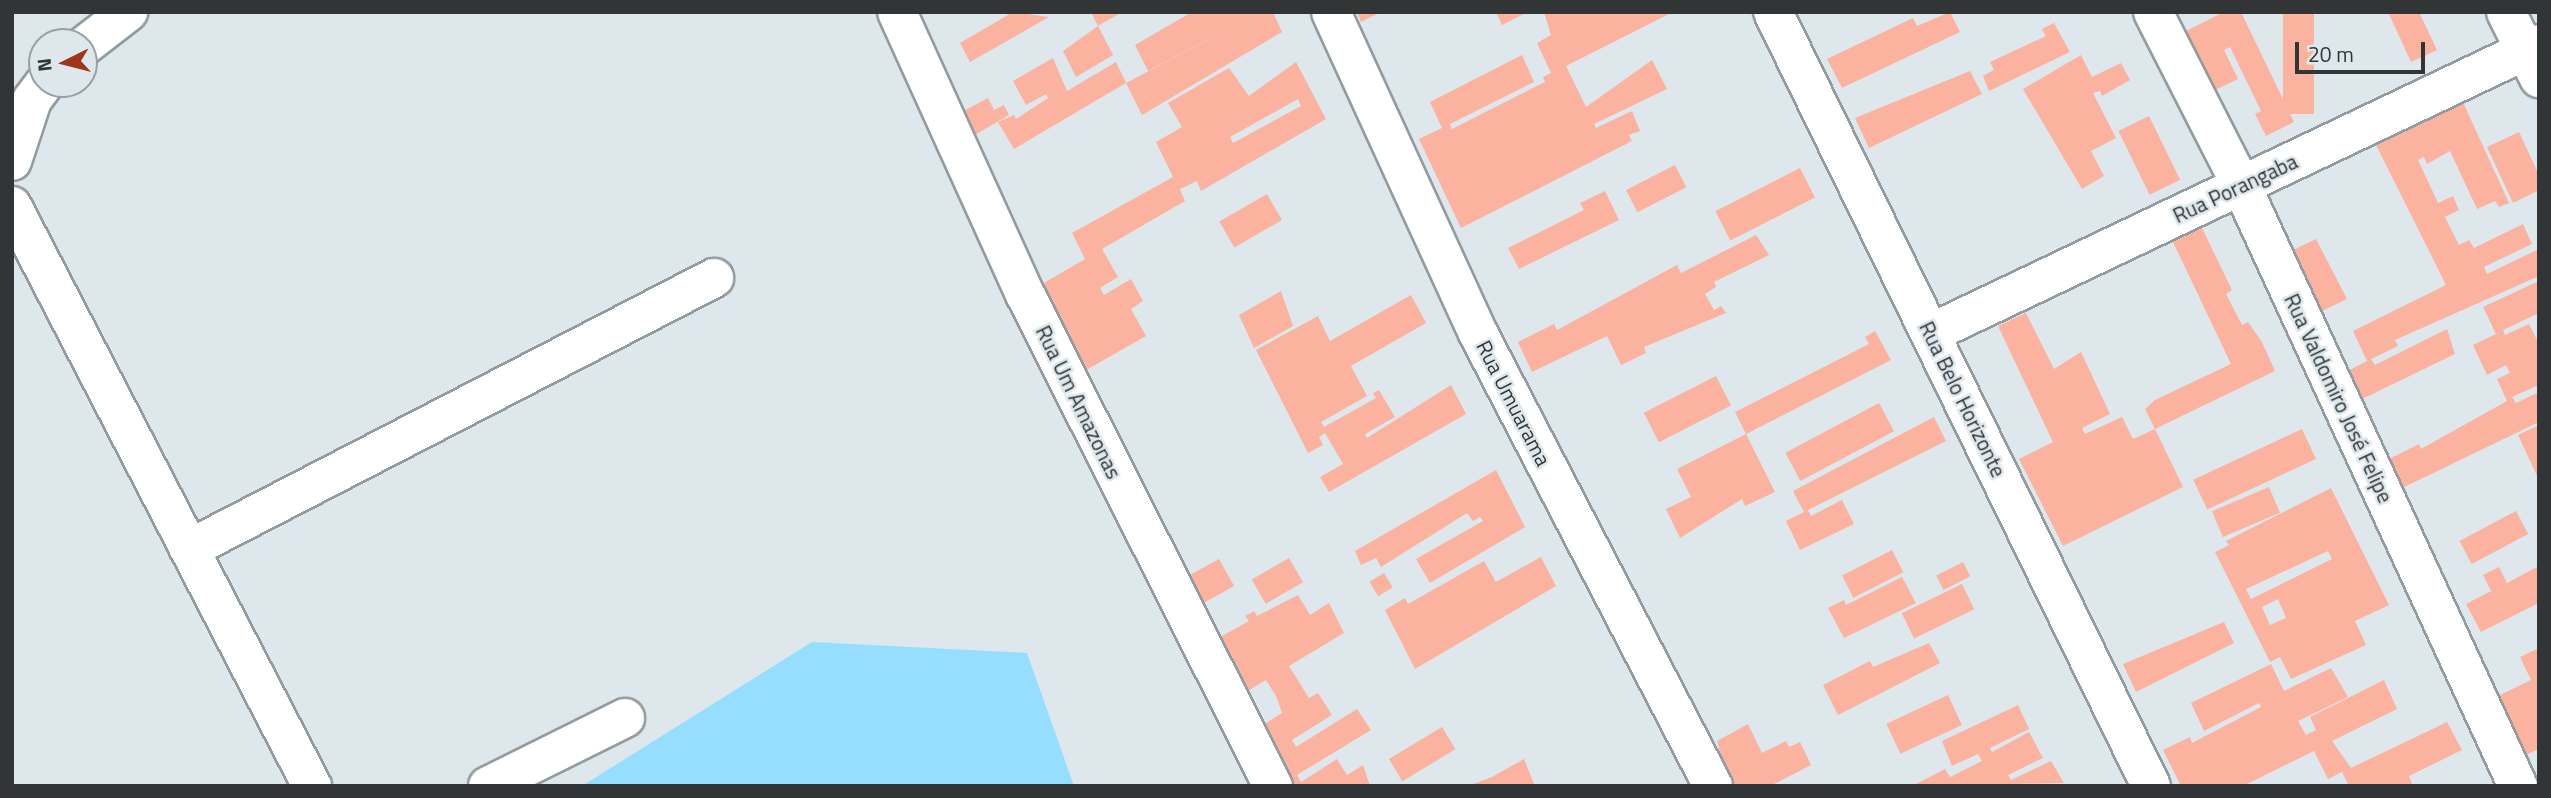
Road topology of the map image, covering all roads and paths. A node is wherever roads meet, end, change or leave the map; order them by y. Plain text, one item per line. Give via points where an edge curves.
1 (128, 12) edge
2 (897, 12) edge
3 (1331, 12) edge
4 (1773, 12) edge
5 (2154, 12) edge
6 (2506, 12) edge
7 (98, 35) edge
8 (2534, 57) edge
9 (34, 98) edge
10 (12, 162) edge
11 (2241, 186) junction
12 (12, 206) edge
13 (714, 278) dead end
14 (1931, 333) junction
15 (189, 550) junction
16 (625, 718) dead end
17 (312, 786) edge
18 (488, 786) edge
19 (1273, 786) edge
20 (1713, 786) edge
21 (2151, 786) edge
22 (2518, 786) edge

1 - 7 street
2 - 19 street, Rua Um Amazonas via 1025,294
3 - 20 street, Rua Umuarama via 1478,333
4 - 14 street, Rua Belo Horizonte
5 - 11 street, Rua Valdomiro José Felipe
6 - 8 street
8 - 11 street, Rua Porangaba
9 - 10 street
11 - 14 street, Rua Porangaba
11 - 22 street, Rua Valdomiro José Felipe
12 - 15 street
13 - 15 street
14 - 21 street, Rua Belo Horizonte
15 - 17 street
16 - 18 street

